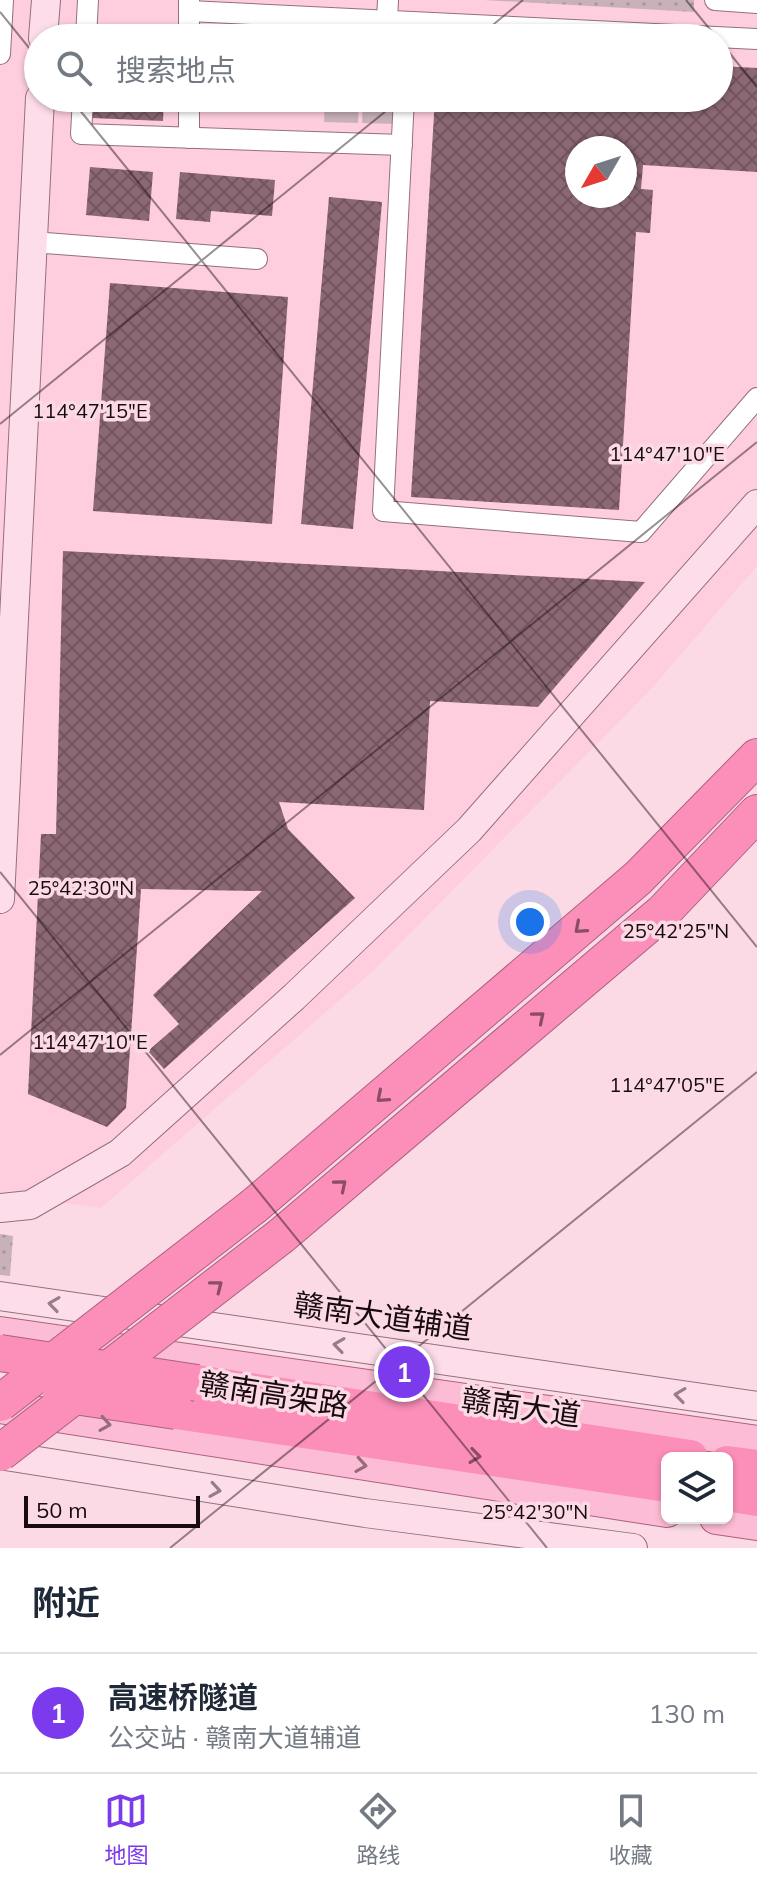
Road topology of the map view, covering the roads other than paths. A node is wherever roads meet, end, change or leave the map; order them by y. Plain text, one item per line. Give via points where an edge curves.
1 (3, 0) edge
2 (46, 0) edge
3 (88, 0) edge
4 (715, 0) edge
5 (757, 3) edge
6 (189, 6) edge
7 (397, 20) edge
8 (44, 24) edge
9 (87, 24) edge
10 (473, 24) edge
11 (733, 38) edge
12 (757, 39) edge
13 (0, 54) edge
14 (39, 112) edge
15 (82, 112) edge
16 (189, 112) edge
17 (403, 112) edge
18 (189, 138) junction
19 (402, 145) junction
20 (32, 242) junction
21 (257, 259) dead end
22 (757, 398) edge
23 (757, 504) edge
24 (757, 746) edge
25 (757, 757) edge
26 (757, 813) edge
27 (757, 827) edge
28 (1, 852) edge
29 (638, 878) junction
30 (0, 899) edge
31 (663, 912) junction
32 (0, 1208) edge
33 (0, 1296) edge
34 (0, 1333) edge
35 (0, 1353) edge
36 (0, 1385) edge
37 (73, 1396) junction
38 (0, 1405) edge
39 (757, 1406) edge
40 (757, 1442) edge
41 (0, 1454) edge
42 (661, 1454) edge
43 (733, 1465) edge
44 (757, 1468) edge
45 (661, 1483) edge
46 (733, 1494) edge
47 (757, 1498) edge
48 (661, 1510) edge
49 (733, 1520) edge
50 (757, 1524) edge
51 (633, 1548) edge

1 - 13 street
2 - 8 street
3 - 9 street
4 - 5 street
6 - 7 street
7 - 10 street
11 - 12 street
14 - 20 street
15 - 18 street via 81,134
16 - 18 street
17 - 19 street
18 - 19 street
19 - 22 street via 383,511 641,532
20 - 21 street
20 - 28 street
23 - 32 street via 469,830 294,997 120,1153 30,1205
24 - 29 highway
25 - 29 highway
26 - 31 highway
27 - 31 highway
28 - 30 street
29 -> 38 highway, bridge via 254,1206
37 -> 31 highway, bridge via 281,1236
39 -> 33 street, 赣南大道辅道
34 - 40 main road, 赣南大道
35 - 42 highway, 赣南高架路, bridge
36 - 37 highway, 赣南高架路, bridge
37 - 41 highway, bridge
37 -> 45 highway, 赣南高架路, bridge
38 -> 48 main road
41 -> 51 street via 365,1513
43 - 44 highway
46 - 47 highway
49 - 50 main road

